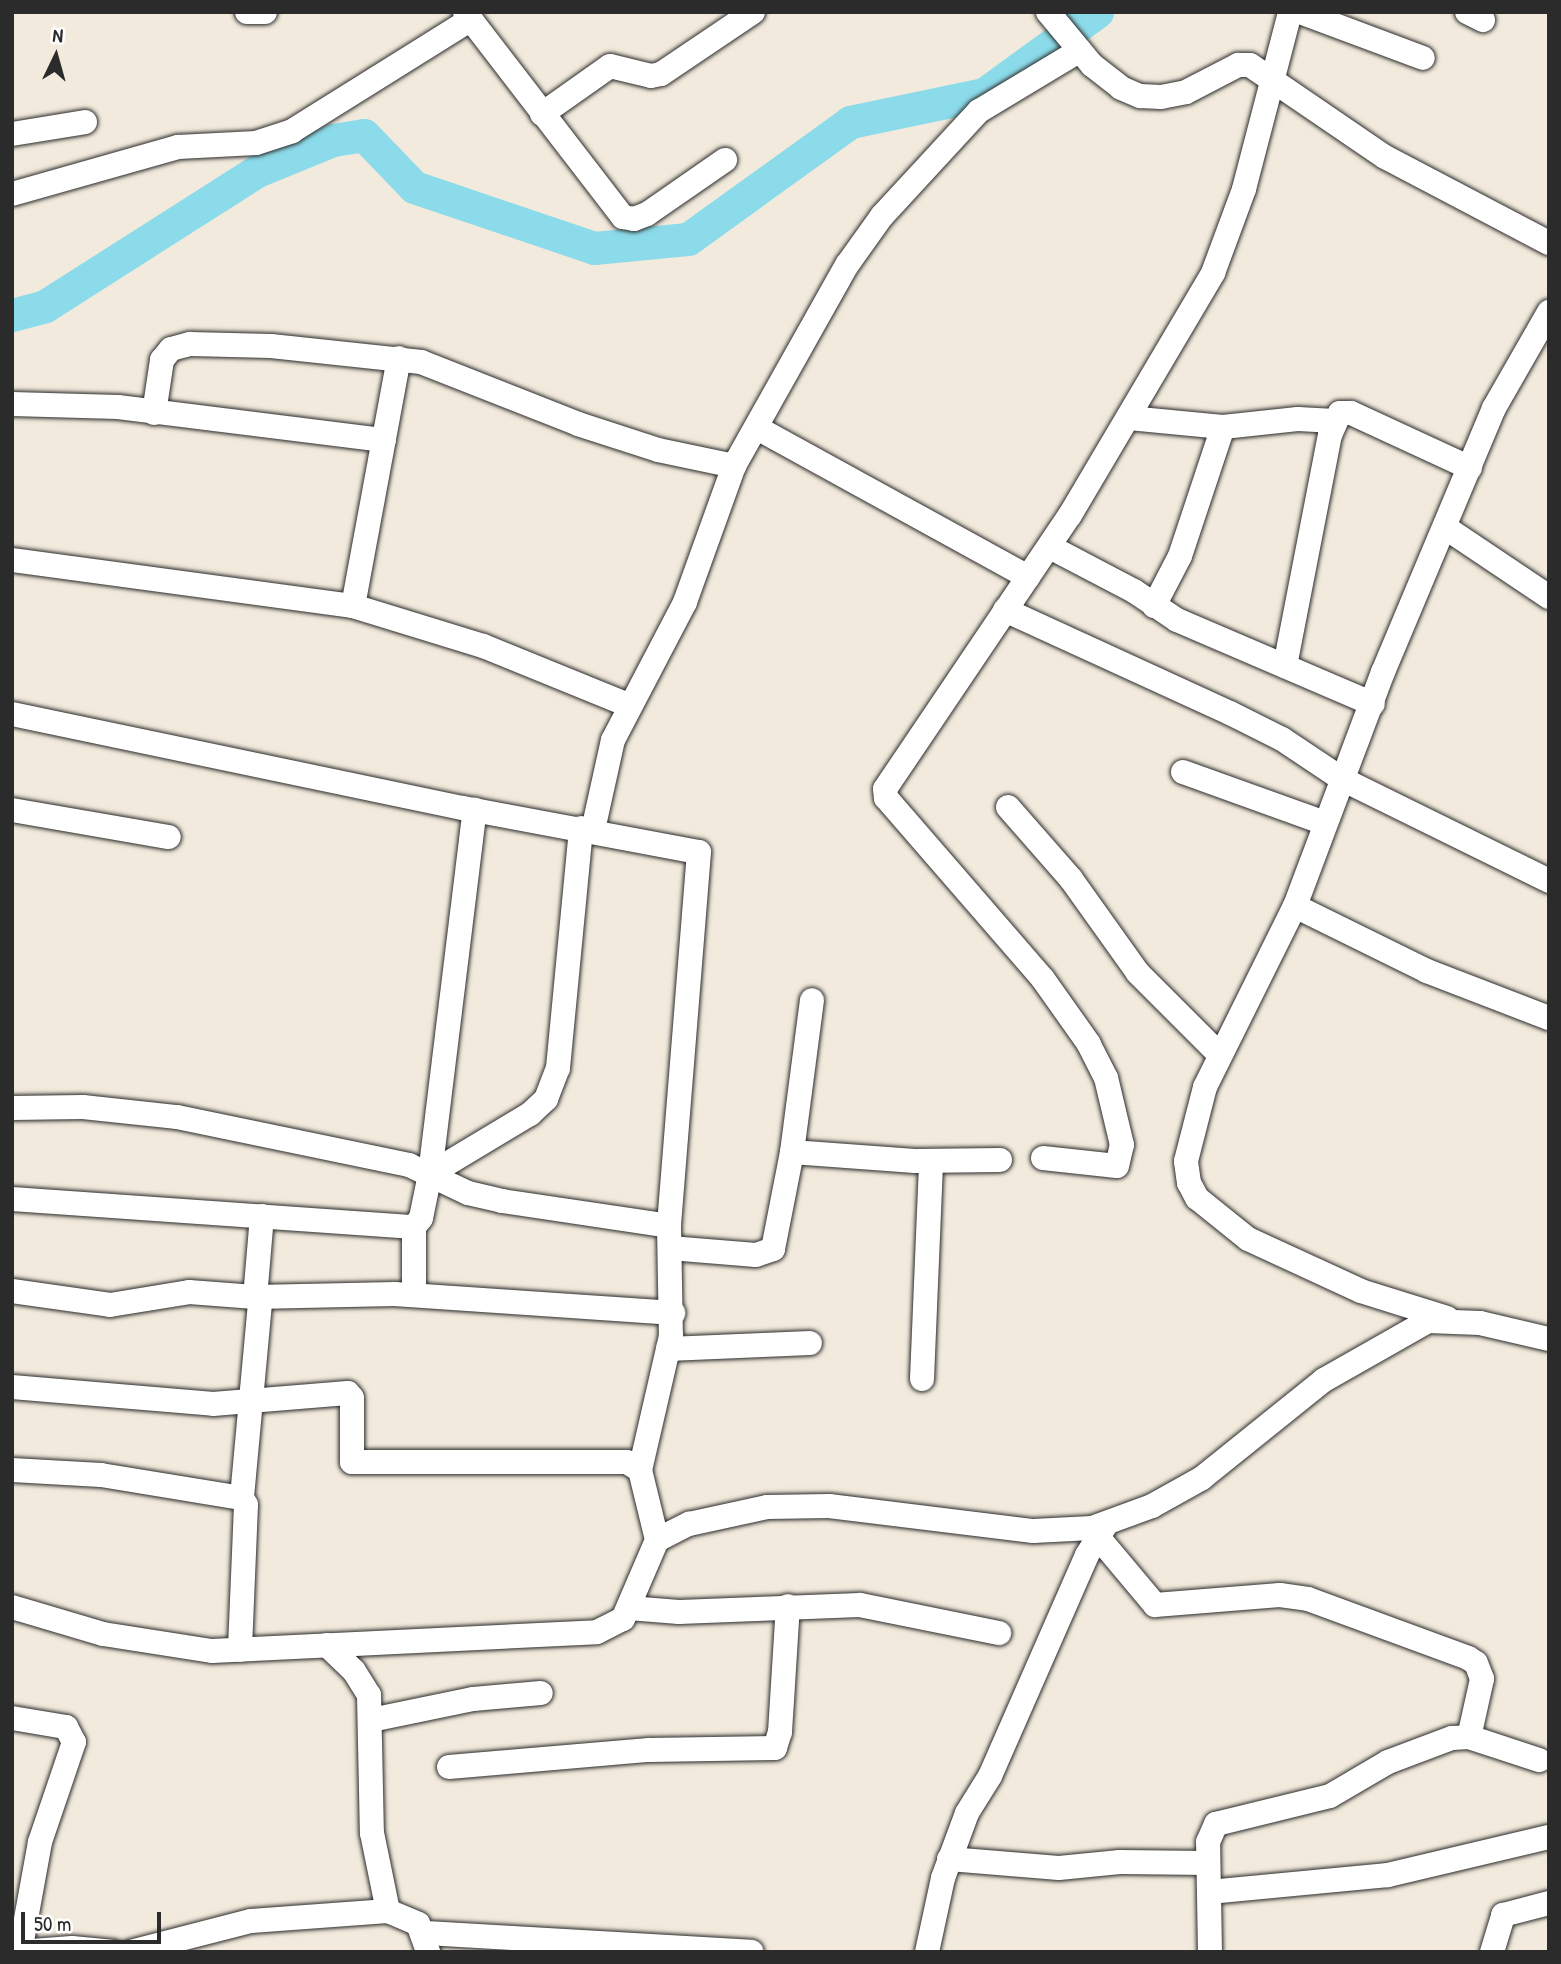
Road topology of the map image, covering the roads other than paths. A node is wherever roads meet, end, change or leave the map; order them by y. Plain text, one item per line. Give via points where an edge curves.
1 (247, 12) edge
2 (265, 12) edge
3 (753, 12) edge
4 (1290, 12) edge
5 (1300, 12) edge
6 (468, 16) edge
7 (1052, 17) edge
8 (1076, 48) junction
9 (1423, 58) dead end
10 (1272, 78) junction
11 (542, 114) junction
12 (85, 122) dead end
13 (12, 134) edge
14 (725, 160) dead end
15 (12, 194) edge
16 (1549, 243) edge
17 (1549, 312) edge
18 (399, 358) junction
19 (12, 404) edge
20 (154, 413) junction
21 (1129, 418) junction
22 (1335, 421) junction
23 (1223, 428) junction
24 (759, 429) junction
25 (384, 440) junction
26 (734, 466) junction
27 (1470, 468) junction
28 (1446, 528) junction
29 (1050, 547) junction
30 (12, 560) edge
31 (1028, 577) junction
32 (1549, 597) edge
33 (353, 606) junction
34 (1154, 606) junction
35 (1005, 610) junction
36 (1285, 666) junction
37 (1373, 704) junction
38 (628, 705) junction
39 (12, 714) edge
40 (1183, 772) dead end
41 (1342, 779) junction
42 (1008, 807) dead end
43 (12, 810) edge
44 (475, 810) junction
45 (1325, 823) junction
46 (587, 829) junction
47 (169, 837) dead end
48 (1549, 881) edge
49 (1295, 906) junction
50 (812, 1000) dead end
51 (1549, 1018) edge
52 (1220, 1055) junction
53 (12, 1108) edge
54 (792, 1152) junction
55 (1043, 1158) dead end
56 (1000, 1160) dead end
57 (931, 1161) junction
58 (430, 1174) junction
59 (12, 1199) edge
60 (262, 1216) junction
61 (414, 1227) junction
62 (670, 1237) junction
63 (12, 1292) edge
64 (414, 1295) junction
65 (255, 1297) junction
66 (673, 1313) junction
67 (1453, 1320) junction
68 (1549, 1339) edge
69 (810, 1343) dead end
70 (668, 1349) junction
71 (922, 1379) dead end
72 (12, 1387) edge
73 (248, 1398) junction
74 (12, 1470) edge
75 (640, 1470) junction
76 (242, 1498) junction
77 (1099, 1529) junction
78 (657, 1540) junction
79 (788, 1606) junction
80 (12, 1607) edge
81 (629, 1608) junction
82 (999, 1633) dead end
83 (327, 1645) junction
84 (240, 1650) junction
85 (541, 1693) dead end
86 (12, 1718) edge
87 (371, 1720) junction
88 (1469, 1737) junction
89 (1546, 1760) edge
90 (449, 1767) dead end
91 (1549, 1837) edge
92 (949, 1859) junction
93 (1208, 1863) junction
94 (1209, 1892) junction
95 (1549, 1903) edge
96 (388, 1911) junction
97 (426, 1943) edge
98 (19, 1952) edge
99 (114, 1952) edge
100 (130, 1952) edge
101 (751, 1952) edge
102 (927, 1952) edge
103 (1210, 1952) edge
104 (1492, 1952) edge

1 - 2 street
3 - 11 street via 661,74 610,66
4 - 10 street
5 - 9 street
6 - 11 street
6 - 15 street via 292,131 256,143 178,147
7 - 8 street
8 - 10 street via 1121,88 1140,96 1186,92 1238,65 1250,65
8 - 24 street via 979,111 882,216 847,265
10 - 16 street via 1385,157
10 - 21 street via 1244,189 1213,273
11 - 14 street via 623,217 647,214
12 - 13 street
17 - 27 street via 1494,408
18 - 20 street via 190,344 166,352
18 - 25 street
18 - 26 street via 439,367 519,402 658,450
19 - 20 street via 83,404
20 - 25 street
21 - 23 street
21 - 29 street
22 - 23 street via 1298,419
22 - 27 street via 1340,413 1351,413
22 - 36 street
23 - 34 street via 1180,556
24 - 26 street
24 - 31 street
25 - 33 street
26 - 38 street via 685,602
27 - 28 street
28 - 32 street
28 - 37 street
29 - 31 street
29 - 34 street
30 - 33 street
31 - 35 street
33 - 38 street via 483,646
34 - 36 street
35 - 41 street via 1241,718
35 - 55 street via 885,789 894,807 1043,979 1089,1044 1106,1078 1122,1145 1117,1166
36 - 37 street
37 - 41 street
38 - 46 street
39 - 44 street
40 - 45 street
41 - 45 street
41 - 48 street
42 - 52 street via 1071,879 1138,973
43 - 47 street
44 - 46 street
44 - 58 street
45 - 49 street
46 - 58 street via 559,1055 546,1099 530,1114
46 - 62 street via 687,846 699,852 701,860
49 - 51 street via 1427,971
49 - 52 street
50 - 54 street
52 - 67 street via 1205,1087 1186,1161 1197,1198 1248,1238 1288,1260 1362,1291
53 - 58 street via 133,1110 409,1165
54 - 57 street
54 - 62 street via 773,1249 756,1255
56 - 57 street
57 - 71 street
58 - 61 street via 421,1218
58 - 62 street via 468,1193
59 - 60 street
60 - 61 street
60 - 65 street
61 - 64 street
62 - 66 street
63 - 65 street via 110,1305 198,1291
64 - 65 street
64 - 66 street
65 - 73 street via 260,1303
66 - 70 street
67 - 68 street
67 - 77 street via 1428,1321 1324,1380 1202,1478
69 - 70 street
70 - 75 street
72 - 73 street via 213,1404
73 - 75 street via 348,1393 352,1398 349,1456 360,1465 627,1462
73 - 76 street
74 - 76 street via 101,1475
75 - 78 street
76 - 84 street via 246,1505
77 - 78 street via 1033,1531 829,1506 779,1507 690,1524
77 - 88 street via 1155,1605 1280,1595 1308,1599 1468,1658 1476,1663 1482,1679
77 - 92 street
78 - 81 street
79 - 81 street via 679,1612
79 - 82 street via 860,1605
79 - 90 street via 780,1732 775,1748 649,1749
80 - 84 street via 162,1646
81 - 83 street via 611,1629 597,1632
83 - 84 street
83 - 87 street via 364,1683
85 - 87 street via 473,1699
86 - 98 street via 66,1727 75,1742 40,1842
87 - 96 street via 372,1833
88 - 89 street
88 - 93 street via 1426,1745 1330,1796 1216,1824 1208,1842
91 - 94 street via 1388,1875
92 - 93 street via 1059,1868 1120,1861
92 - 102 street
93 - 94 street
94 - 103 street
95 - 104 street via 1503,1915
96 - 97 street via 404,1915
96 - 100 street via 251,1921
97 - 101 street
98 - 99 street via 72,1948

